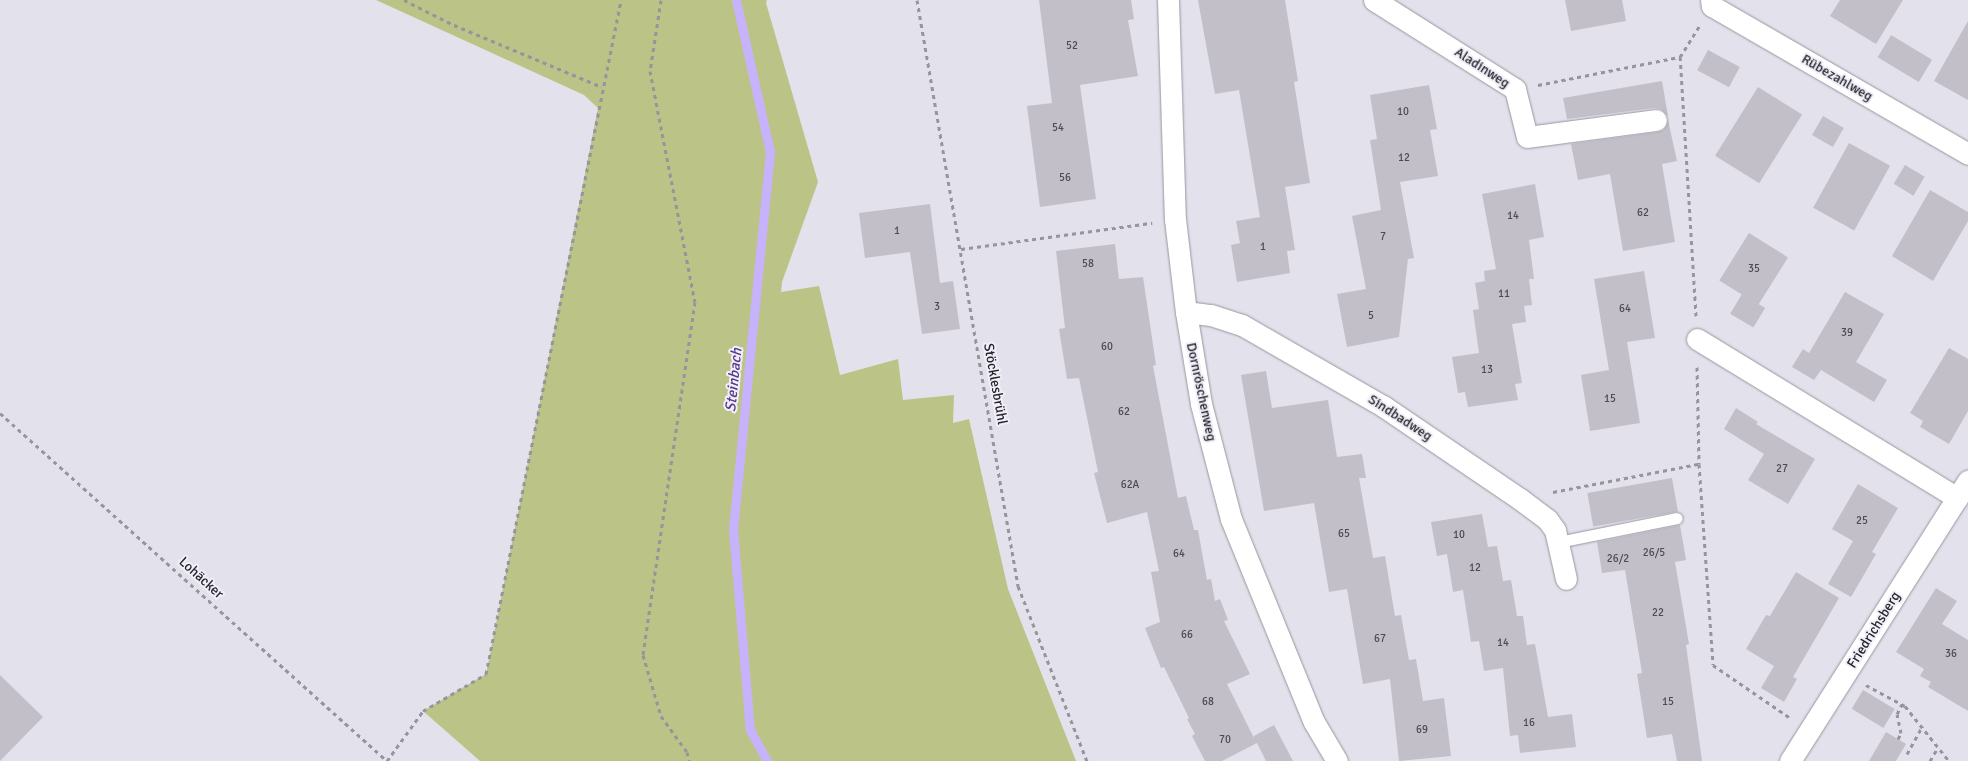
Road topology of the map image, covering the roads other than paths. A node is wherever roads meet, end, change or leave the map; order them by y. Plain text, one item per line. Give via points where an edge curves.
1 (1168, 0) edge
2 (1374, 0) edge
3 (1711, 3) edge
4 (1394, 5) edge
5 (1656, 120) dead end
6 (1968, 154) edge
7 (1186, 312) junction
8 (1697, 339) road end
9 (1963, 490) edge
10 (1677, 518) dead end
11 (1558, 542) junction
12 (1566, 578) dead end
13 (1337, 761) edge
14 (1790, 761) edge

1 - 7 street, Dornröschenweg via 1175,219
2 - 4 street, Aladinweg
3 - 6 street, Rübezahlweg
4 - 5 street, Aladinweg via 1515,89 1528,136
7 - 11 street, Sindbadweg via 1211,315 1242,325 1383,406 1520,498 1547,519
7 - 13 street, Dornröschenweg via 1201,404 1231,519 1314,722
8 - 9 street, Friedrichsberg
9 - 14 street, Friedrichsberg
10 - 11 lane
11 - 12 street, Sindbadweg

